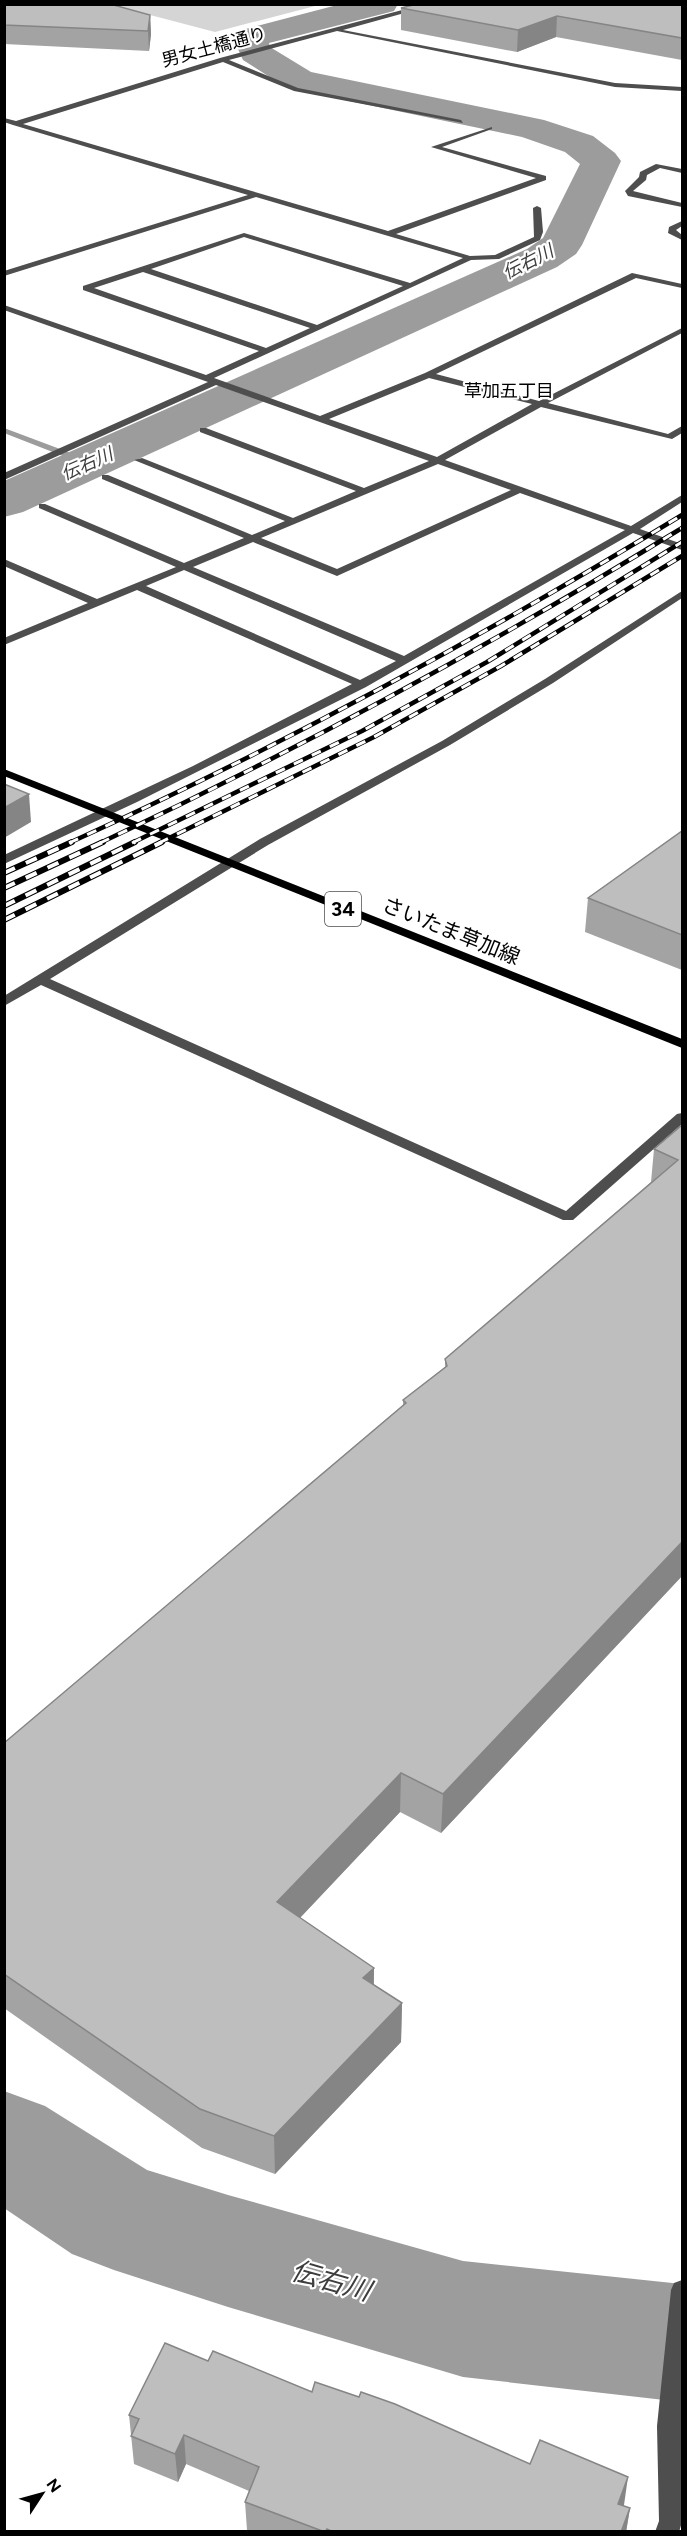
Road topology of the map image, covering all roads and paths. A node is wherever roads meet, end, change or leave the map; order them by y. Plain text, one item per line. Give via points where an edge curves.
1 (434, 4) edge
2 (334, 30) junction
3 (222, 59) junction
4 (682, 89) edge
5 (4, 120) edge
6 (461, 123) dead end
7 (16, 124) junction
8 (4, 127) edge
9 (490, 128) dead end
10 (682, 171) edge
11 (255, 195) junction
12 (682, 206) edge
13 (537, 208) dead end
14 (682, 223) edge
15 (387, 234) junction
16 (682, 238) edge
17 (470, 258) junction
18 (143, 269) junction
19 (4, 274) edge
20 (409, 285) junction
21 (682, 286) edge
22 (4, 307) edge
23 (316, 327) junction
24 (682, 330) edge
25 (263, 350) junction
26 (428, 375) junction
27 (207, 378) junction
28 (220, 382) junction
29 (539, 404) junction
30 (321, 419) junction
31 (682, 429) edge
32 (203, 430) dead end
33 (138, 460) dead end
34 (439, 460) junction
35 (4, 477) edge
36 (105, 477) dead end
37 (521, 489) junction
38 (364, 491) junction
39 (682, 498) edge
40 (42, 506) dead end
41 (292, 521) junction
42 (633, 530) junction
43 (253, 539) junction
44 (682, 547) edge
45 (4, 562) edge
46 (185, 567) junction
47 (139, 587) junction
48 (682, 594) edge
49 (97, 603) junction
50 (4, 642) edge
51 (406, 661) junction
52 (362, 685) junction
53 (4, 772) edge
54 (106, 813) junction
55 (4, 860) edge
56 (229, 863) junction
57 (40, 980) junction
58 (4, 1002) edge
59 (682, 1044) edge
60 (682, 1117) edge
61 (682, 2290) edge
62 (667, 2532) edge

1 - 2 street, 男女土橋通り
2 - 3 street, 男女土橋通り
2 - 4 street via 615,85
3 - 6 street via 296,90
3 - 7 street, 男女土橋通り
5 - 7 street
7 - 8 street, 男女土橋通り
7 - 11 street
9 - 15 street via 435,147 543,177
10 - 12 street via 659,166 643,174 629,191
11 - 15 street
11 - 19 street
13 - 17 street via 537,238 496,257
14 - 16 street via 672,233
15 - 17 street
17 - 20 street
18 - 20 street via 244,235
18 - 23 street
18 - 25 street via 86,288
20 - 23 street
21 - 26 street via 635,275
22 - 27 street
23 - 25 street
24 - 29 street
25 - 27 street
26 - 29 street
26 - 30 street
27 - 28 street
28 - 30 street
28 - 35 street
29 - 31 street via 669,437
29 - 34 street
30 - 34 street
32 - 38 street
33 - 41 street
34 - 37 street
34 - 38 street
36 - 43 street
37 - 42 street
37 - 43 street via 337,573
38 - 41 street
39 - 42 street
40 - 46 street
41 - 43 street
42 - 44 street
42 - 51 street
43 - 46 street
45 - 49 street
46 - 47 street
46 - 51 street
47 - 49 street
47 - 52 street
48 - 56 street via 446,743
49 - 50 street
51 - 52 street
52 - 54 street
53 - 54 main road, さいたま草加線 / 34
54 - 55 street
54 - 56 main road, さいたま草加線 / 34
56 - 57 street
56 - 59 main road, さいたま草加線 / 34
57 - 58 street
57 - 60 street via 568,1217
61 - 62 street via 669,2426 671,2521

